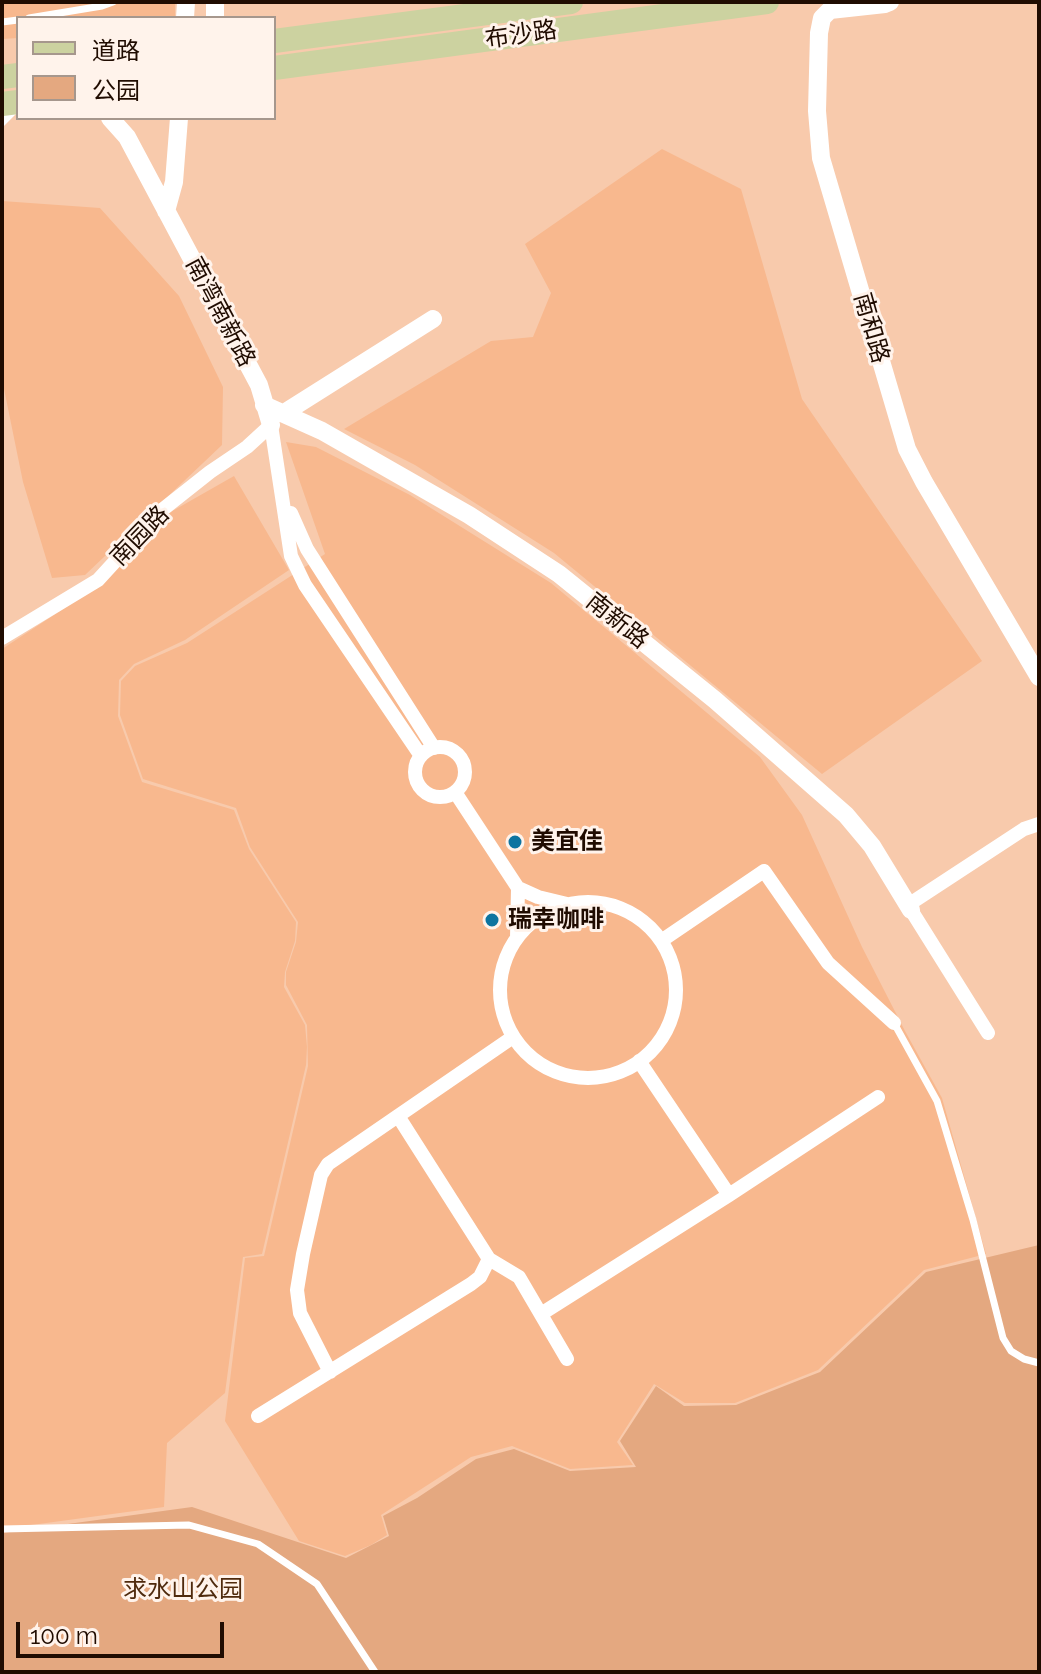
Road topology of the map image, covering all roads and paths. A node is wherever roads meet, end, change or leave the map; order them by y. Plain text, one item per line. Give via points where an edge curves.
1 (113, 2) edge
2 (571, 2) edge
3 (767, 2) edge
4 (890, 2) edge
5 (511, 6) edge
6 (41, 16) edge
7 (276, 41) edge
8 (276, 68) edge
9 (16, 106) edge
10 (112, 120) edge
11 (124, 120) edge
12 (179, 120) edge
13 (2, 123) edge
14 (127, 137) junction
15 (166, 211) junction
16 (433, 319) dead end
17 (277, 419) junction
18 (2, 638) edge
19 (1039, 677) edge
20 (428, 752) junction
21 (455, 792) junction
22 (1039, 824) edge
23 (518, 888) junction
24 (568, 905) junction
25 (910, 908) junction
26 (517, 938) junction
27 (661, 941) junction
28 (894, 1023) joint
29 (988, 1033) dead end
30 (513, 1037) junction
31 (639, 1061) junction
32 (878, 1097) dead end
33 (398, 1116) junction
34 (729, 1195) junction
35 (489, 1259) junction
36 (541, 1314) junction
37 (567, 1359) dead end
38 (1039, 1363) edge
39 (330, 1372) junction
40 (258, 1416) dead end
41 (2, 1529) edge
42 (375, 1672) edge

1 - 6 lane
2 - 5 main road, 布沙路
3 - 8 main road, 布沙路
4 - 19 street, 南和路 via 830,10 822,18 817,111 821,158 907,449
5 - 7 main road, 布沙路
9 - 13 lane
10 - 14 street, 南湾南新路
11 - 14 street, 南湾南新路
12 - 15 street
14 - 15 street, 南湾南新路
15 - 17 street, 南湾南新路 via 259,385 264,405
16 - 17 street
17 - 18 street, 南园路 via 162,510 98,580
17 - 20 street, 南湾南新路 via 283,497 307,549
17 - 25 street, 南新路 via 322,431 469,515 559,574 846,815
20 - 21 street via 449,749 461,760 465,773
20 - 21 street via 415,770 418,784 439,797
21 - 23 street
22 - 25 street
23 - 24 street
23 - 26 street
24 - 26 street via 538,917
24 - 27 street via 616,907 642,921
25 - 29 street
26 - 30 street via 503,964 499,993
27 - 28 street via 764,871 828,963
27 - 31 street via 673,968 672,1014 659,1041
28 - 38 lane via 937,1101 1003,1338 1011,1351
30 - 31 street via 540,1064 568,1075 610,1075
30 - 33 street
31 - 34 street
32 - 34 street
33 - 35 street
33 - 39 street via 328,1164 321,1175 297,1290 300,1313
34 - 36 street
35 - 36 street via 519,1277
35 - 39 street via 471,1284
36 - 37 street
39 - 40 street
41 - 42 lane via 189,1525 258,1544 317,1584

